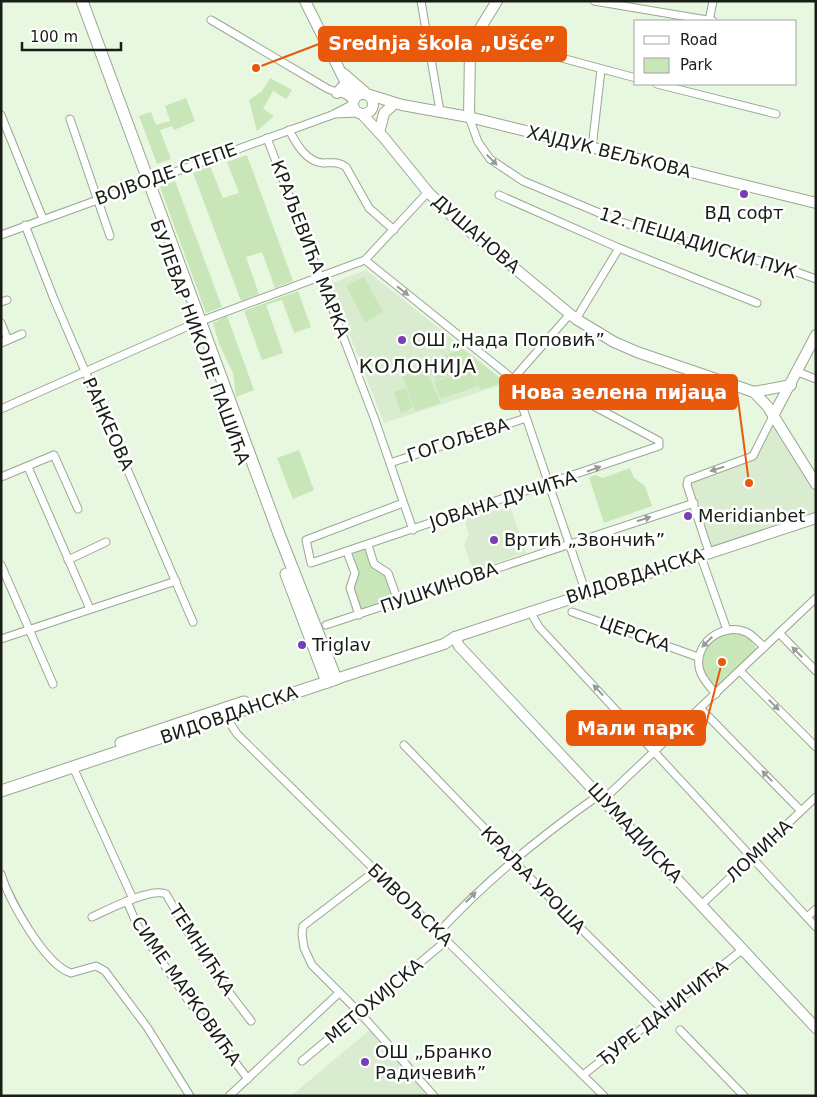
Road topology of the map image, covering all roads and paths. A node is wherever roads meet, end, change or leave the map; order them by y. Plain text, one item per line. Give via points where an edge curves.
1 (74, 1) edge
2 (82, 1) edge
3 (305, 1) edge
4 (421, 1) edge
5 (498, 1) edge
6 (594, 1) edge
7 (713, 1) edge
8 (622, 4) edge
9 (211, 20) dead end
10 (706, 20) edge
11 (711, 20) edge
12 (476, 35) junction
13 (601, 70) junction
14 (341, 72) junction
15 (634, 78) edge
16 (346, 83) junction
17 (661, 85) edge
18 (338, 93) junction
19 (368, 95) junction
20 (397, 105) junction
21 (360, 106) junction
22 (440, 111) junction
23 (776, 114) dead end
24 (1, 115) edge
25 (469, 117) junction
26 (70, 119) dead end
27 (289, 130) junction
28 (383, 134) junction
29 (268, 138) junction
30 (592, 148) junction
31 (145, 183) junction
32 (428, 192) junction
33 (499, 195) dead end
34 (96, 200) junction
35 (816, 203) edge
36 (43, 219) junction
37 (25, 225) junction
38 (394, 230) junction
39 (1, 235) edge
40 (110, 236) dead end
41 (619, 248) junction
42 (365, 260) junction
43 (321, 277) junction
44 (816, 279) edge
45 (758, 303) dead end
46 (573, 317) junction
47 (1, 323) edge
48 (197, 323) junction
49 (22, 334) dead end
50 (816, 335) edge
51 (5, 341) edge
52 (85, 372) junction
53 (798, 372) junction
54 (513, 379) junction
55 (816, 379) edge
56 (791, 385) junction
57 (754, 392) junction
58 (518, 395) junction
59 (1, 409) edge
60 (773, 416) junction
61 (526, 418) junction
62 (390, 463) junction
63 (28, 466) junction
64 (1, 477) edge
65 (816, 484) edge
66 (548, 485) junction
67 (403, 503) junction
68 (694, 503) junction
69 (78, 509) dead end
70 (816, 518) edge
71 (413, 530) junction
72 (106, 542) dead end
73 (569, 544) junction
74 (368, 545) junction
75 (347, 552) junction
76 (705, 553) junction
77 (68, 560) junction
78 (1, 565) edge
79 (176, 581) junction
80 (586, 592) junction
81 (816, 598) edge
82 (398, 601) junction
83 (90, 609) junction
84 (530, 611) junction
85 (572, 612) dead end
86 (359, 614) junction
87 (193, 622) dead end
88 (326, 625) dead end
89 (30, 629) junction
90 (727, 630) junction
91 (779, 633) junction
92 (455, 637) junction
93 (1, 639) edge
94 (764, 647) junction
95 (698, 657) junction
96 (816, 670) edge
97 (740, 671) junction
98 (330, 677) junction
99 (53, 684) dead end
100 (716, 694) junction
101 (700, 708) junction
102 (223, 713) junction
103 (404, 745) dead end
104 (816, 747) edge
105 (655, 752) junction
106 (80, 762) junction
107 (1, 784) edge
108 (1, 792) edge
109 (602, 797) junction
110 (814, 802) edge
111 (801, 811) junction
112 (753, 857) junction
113 (515, 860) junction
114 (375, 871) junction
115 (1, 874) edge
116 (130, 900) junction
117 (701, 905) junction
118 (816, 908) edge
119 (92, 917) dead end
120 (807, 917) junction
121 (816, 927) edge
122 (438, 933) junction
123 (446, 941) junction
124 (742, 950) junction
125 (339, 993) junction
126 (665, 1012) junction
127 (360, 1013) junction
128 (251, 1021) dead end
129 (815, 1025) edge
130 (680, 1030) dead end
131 (302, 1061) dead end
132 (583, 1076) junction
133 (248, 1079) junction
134 (237, 1092) edge
135 (190, 1096) edge
136 (229, 1096) edge
137 (434, 1096) edge
138 (604, 1096) edge
139 (744, 1096) edge

1 - 31 main road, БУЛЕВАР НИКОЛЕ ПАШИЋА
2 - 31 main road, БУЛЕВАР НИКОЛЕ ПАШИЋА
3 - 14 main road
4 - 22 street
5 - 12 main road
6 - 8 street
7 - 11 street
8 - 10 street
9 - 18 street
12 - 13 street
12 - 25 main road via 469,64
13 - 15 street
13 - 30 street
14 - 16 main road
14 - 19 main road
16 - 18 main road
16 - 21 main road
17 - 23 street
18 - 21 street
19 - 20 main road
19 - 21 main road via 360,94
19 - 21 main road via 374,102
20 - 21 main road
20 - 22 main road, ХАЈДУК ВЕЉКОВА
20 - 28 main road via 384,113
21 - 27 street, ВОЈВОДЕ СТЕПЕ
21 - 28 main road, ДУШАНОВА
22 - 25 main road, ХАЈДУК ВЕЉКОВА
24 - 36 street
25 - 30 main road, ХАЈДУК ВЕЉКОВА
25 -> 44 street, 12. ПЕШАДИЈСКИ ПУК via 478,142 490,159 523,181 636,227
26 - 34 street
27 - 29 street, ВОЈВОДЕ СТЕПЕ
27 - 38 street, КРАЉЕВИЋА МАРКА via 310,159 340,163 346,167 369,208
28 - 32 main road, ДУШАНОВА
29 - 31 street, ВОЈВОДЕ СТЕПЕ
29 - 43 street, КРАЉЕВИЋА МАРКА
30 - 35 main road, ХАЈДУК ВЕЉКОВА
31 - 34 street, ВОЈВОДЕ СТЕПЕ
31 - 48 main road, БУЛЕВАР НИКОЛЕ ПАШИЋА
32 - 38 street
32 - 46 main road, ДУШАНОВА via 455,219
33 - 41 street
34 - 36 street, ВОЈВОДЕ СТЕПЕ
34 - 40 street
36 - 37 street, ВОЈВОДЕ СТЕПЕ
37 - 39 street, ВОЈВОДЕ СТЕПЕ
37 - 52 street, РАНКЕОВА
38 - 42 street
41 - 45 street
41 - 46 street
42 - 43 street
42 -> 54 street
43 - 48 street
43 - 62 street, КРАЉЕВИЋА МАРКА
46 - 54 street
46 - 57 main road, ДУШАНОВА via 637,352
47 - 51 street
48 - 52 street
48 - 98 main road, БУЛЕВАР НИКОЛЕ ПАШИЋА
49 - 51 street
50 - 53 main road
52 - 59 street
52 - 79 street, РАНКЕОВА
53 - 55 street
53 - 56 main road
54 - 58 street
56 - 57 main road
56 - 60 main road
57 - 60 main road
58 - 61 street
66 -> 58 street, ЈОВАНА ДУЧИЋА via 658,447 660,443 586,402 568,384
60 - 65 main road
60 -> 68 street via 753,456 688,480
61 - 62 street, ГОГОЉЕВА
61 - 66 street
62 - 67 street, КРАЉЕВИЋА МАРКА
63 - 64 street
63 - 69 street via 54,455
63 - 77 street
66 - 71 street, ЈОВАНА ДУЧИЋА
66 - 73 street
67 - 71 street, КРАЉЕВИЋА МАРКА
67 - 75 street, ЈОВАНА ДУЧИЋА via 306,540 311,564
73 -> 68 street, ПУШКИНОВА
68 - 76 street
70 - 76 main road, ВИДОВДАНСКА
71 - 74 street, ЈОВАНА ДУЧИЋА
72 - 77 street
73 - 80 street
73 - 82 street, ПУШКИНОВА
74 - 75 street, ЈОВАНА ДУЧИЋА
74 - 82 street via 374,564 388,573
75 - 86 street via 355,573 350,588
76 - 80 main road, ВИДОВДАНСКА
76 - 90 street
77 - 83 street
78 - 89 street
79 - 83 street
79 - 87 street, РАНКЕОВА
80 - 84 main road, ВИДОВДАНСКА
81 - 91 street
82 - 86 street, ПУШКИНОВА
83 - 89 street
84 - 92 main road, ВИДОВДАНСКА
105 -> 84 street via 539,627
85 - 95 street, ЦЕРСКА
86 - 88 street, ПУШКИНОВА
89 - 93 street
89 - 99 street
90 - 94 street via 747,633
90 -> 95 street via 706,641
91 - 94 street
96 -> 91 street
92 - 98 main road, ВИДОВДАНСКА via 440,638
92 - 109 main road, ШУМАДИЈСКА via 459,646
94 - 97 street
95 - 100 street via 700,671
97 - 100 street
97 -> 104 street
98 - 102 main road, ВИДОВДАНСКА
100 - 101 street
101 - 105 street
111 -> 101 street
102 - 106 main road, ВИДОВДАНСКА
102 - 114 street, БИВОЉСКА via 237,734
103 - 113 street, КРАЉА УРОША
105 - 109 street
105 - 112 street
106 - 107 main road, ВИДОВДАНСКА
106 - 108 main road, ВИДОВДАНСКА
106 - 116 street, СИМЕ МАРКОВИЋА
109 - 113 street via 545,834
109 - 117 main road, ШУМАДИЈСКА
110 - 111 street, ЛОМИНА
111 - 112 street, ЛОМИНА
112 - 117 street, ЛОМИНА
112 - 120 street
122 -> 113 street via 478,890
113 - 126 street, КРАЉА УРОША via 533,882
114 - 122 street, БИВОЉСКА
114 - 125 street via 312,918 302,930 309,962
115 - 135 street via 27,926 56,966 70,973 96,966 105,971 147,1027
116 - 119 street, ТЕМНИЋКА
116 - 128 street, ТЕМНИЋКА via 158,892 166,894 203,958
116 - 133 street, СИМЕ МАРКОВИЋА via 137,925
117 - 124 main road, ШУМАДИЈСКА
118 - 120 street
120 - 121 street
122 - 123 street, БИВОЉСКА
123 - 127 street, МЕТОХИЈСКА
123 - 132 street, БИВОЉСКА
124 - 126 street, ЂУРЕ ДАНИЧИЋА
124 - 129 main road, ШУМАДИЈСКА
125 - 127 street
125 - 133 street, МЕТОХИЈСКА
126 - 132 street, ЂУРЕ ДАНИЧИЋА
127 - 131 street, МЕТОХИЈСКА
127 - 137 street
130 - 139 street
132 - 138 street, БИВОЉСКА
133 - 134 street, МЕТОХИЈСКА
134 - 136 street, МЕТОХИЈСКА

